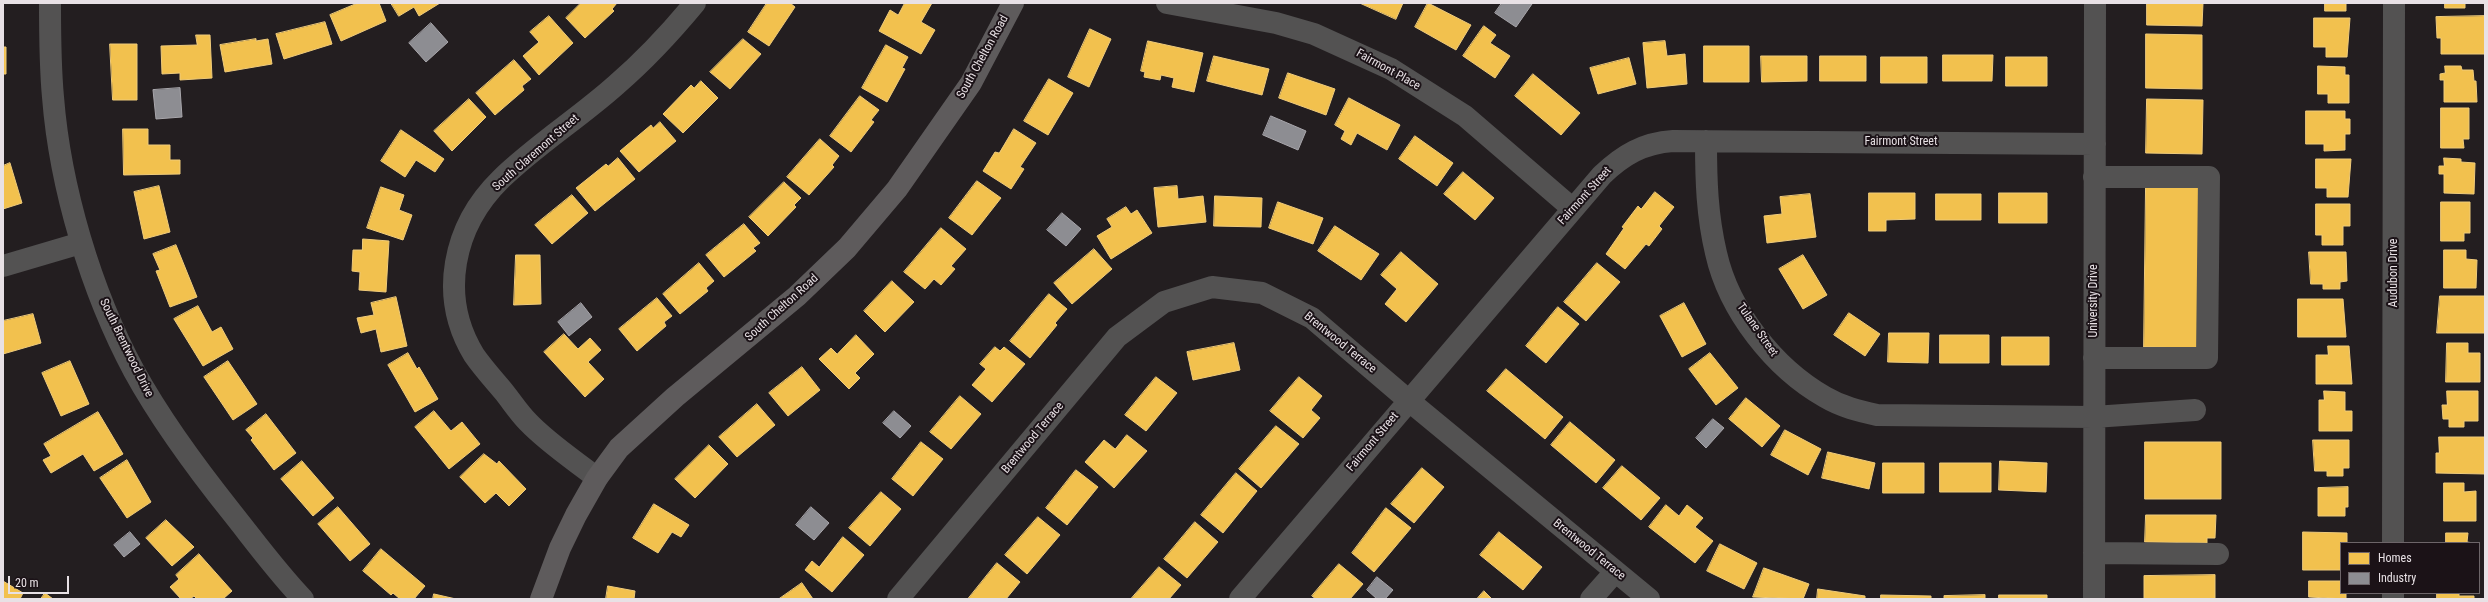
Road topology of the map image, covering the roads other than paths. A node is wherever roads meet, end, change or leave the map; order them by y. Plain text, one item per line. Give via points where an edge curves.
1 (50, 3) edge
2 (695, 3) edge
3 (1013, 3) edge
4 (1168, 3) edge
5 (2095, 3) edge
6 (2394, 3) edge
7 (1706, 141) junction
8 (2095, 144) junction
9 (2094, 177) junction
10 (1573, 209) junction
11 (81, 242) junction
12 (3, 266) edge
13 (2094, 358) junction
14 (1408, 400) junction
15 (2195, 410) dead end
16 (2094, 417) junction
17 (597, 478) junction
18 (2393, 542) edge
19 (2094, 553) junction
20 (2218, 554) dead end
21 (1615, 572) junction
22 (303, 599) edge
23 (541, 599) edge
24 (898, 599) edge
25 (1240, 599) edge
26 (1591, 599) edge
27 (1649, 599) edge
28 (2094, 599) edge

1 - 11 street, South Brentwood Drive via 50,59 56,125
2 - 17 street, South Claremont Street via 667,36 616,85 501,179 467,224 457,249 454,278 456,303 463,331 474,355 528,422
3 - 17 main road, South Chelton Road via 971,83 897,189 847,248 792,301 647,422 619,448
4 - 10 street, Fairmont Place via 1276,22 1314,34 1378,63 1465,116
5 - 8 street, University Drive
6 - 18 street, Audubon Drive
7 - 8 street, Fairmont Street
7 - 10 street, Fairmont Street via 1656,142 1637,149 1618,160
7 - 16 street, Tulane Street via 1705,191 1716,254 1727,285 1761,341 1781,364 1801,380 1851,409 1877,415
8 - 9 street, University Drive
9 - 13 street, University Drive
9 - 13 street via 2209,177 2207,358
10 - 14 street, Fairmont Street
11 - 12 street
11 - 22 street, South Brentwood Drive via 119,339 166,424 206,480
13 - 16 street, University Drive
14 - 21 street, Brentwood Terrace
14 - 24 street, Brentwood Terrace via 1312,318 1262,293 1212,287 1164,302 1117,337
14 - 25 street, Fairmont Street
15 - 16 street, Tulane Street
16 - 19 street, University Drive
17 - 23 main road, South Chelton Road via 560,548
19 - 20 street
19 - 28 street, University Drive
21 - 26 street
21 - 27 street, Brentwood Terrace

